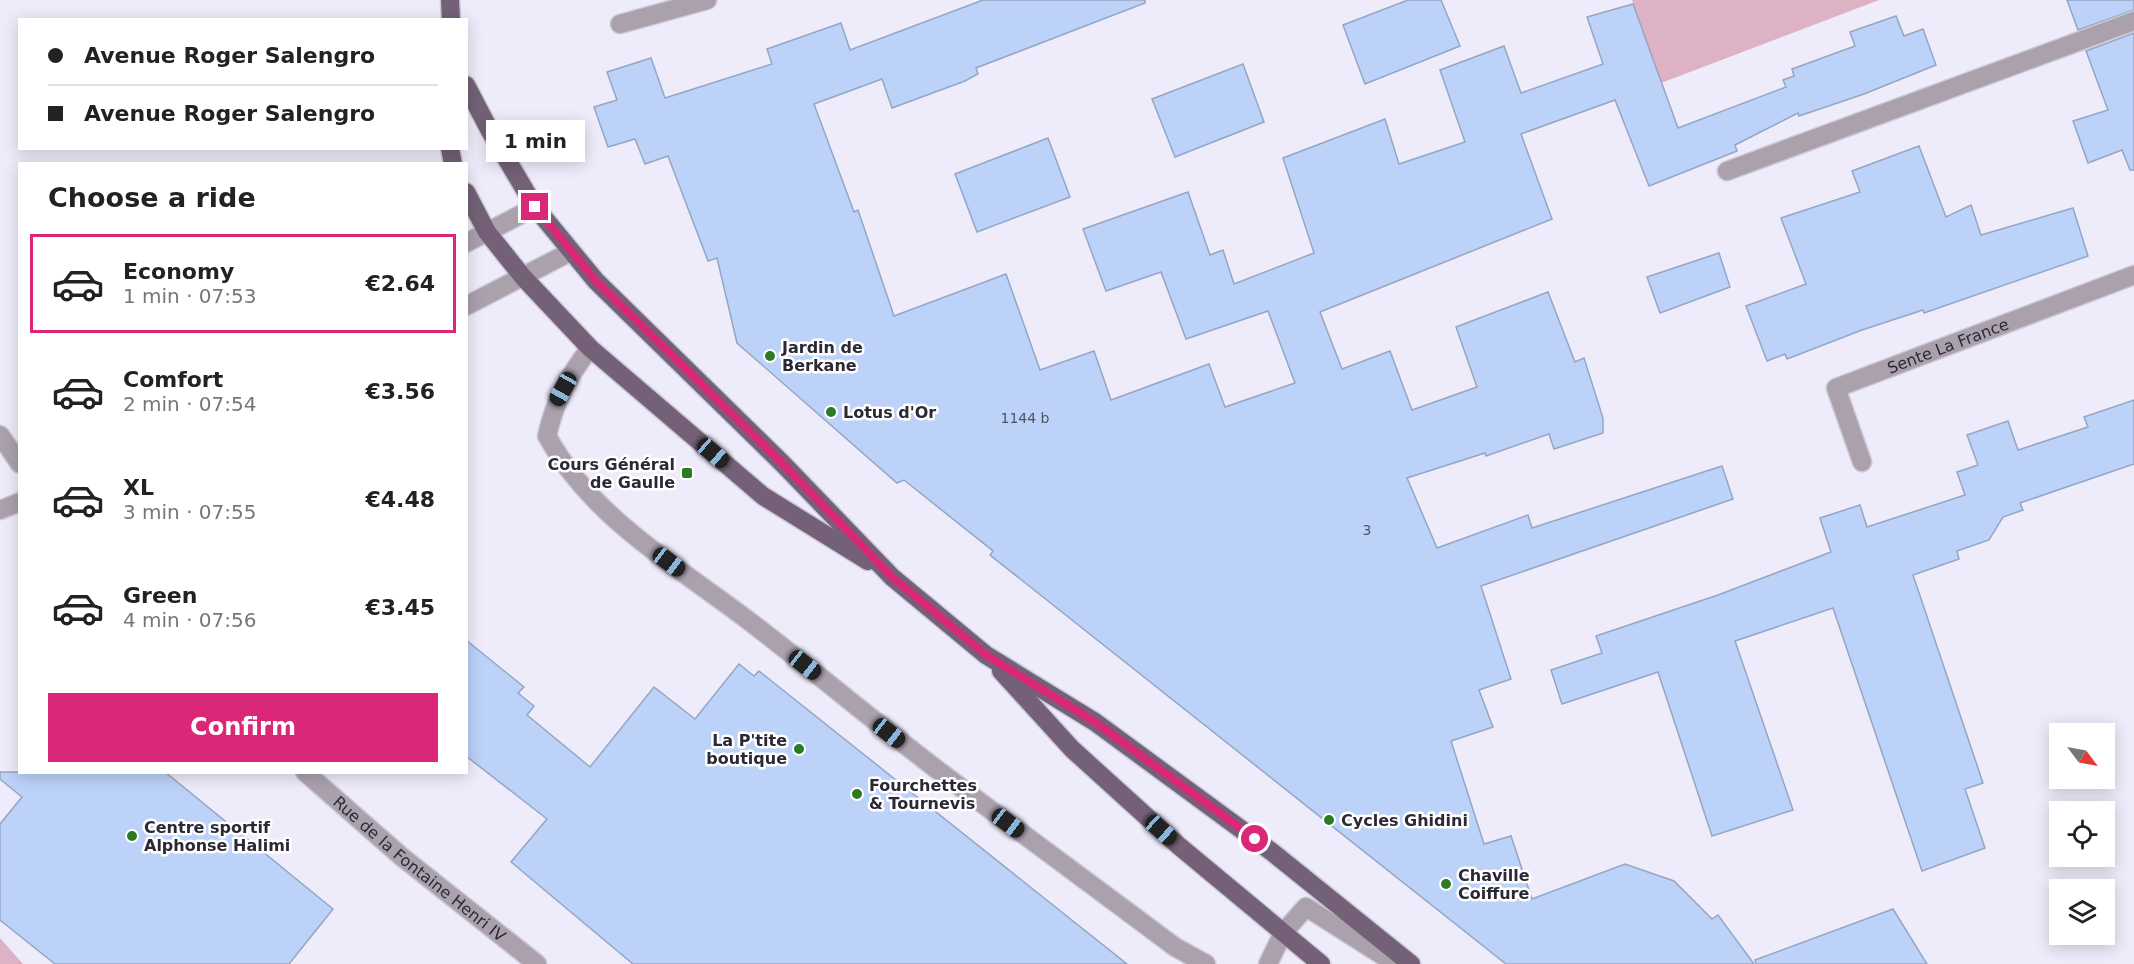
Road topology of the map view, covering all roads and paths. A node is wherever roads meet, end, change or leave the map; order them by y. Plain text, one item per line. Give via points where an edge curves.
1 (450, 0) edge
2 (707, 0) edge
3 (675, 4) edge
4 (451, 18) edge
5 (2134, 21) edge
6 (620, 24) dead end
7 (468, 89) edge
8 (1727, 171) dead end
9 (468, 196) edge
10 (535, 207) junction
11 (487, 232) junction
12 (468, 242) edge
13 (570, 252) junction
14 (2134, 275) edge
15 (523, 277) junction
16 (468, 305) edge
17 (590, 348) junction
18 (0, 435) edge
19 (18, 461) edge
20 (1862, 462) dead end
21 (18, 503) edge
22 (0, 510) edge
23 (892, 577) junction
24 (986, 655) junction
25 (306, 774) edge
26 (1283, 933) junction
27 (537, 964) edge
28 (1206, 964) edge
29 (1268, 964) edge
30 (1321, 964) edge
31 (1396, 964) edge
32 (1411, 964) edge

1 - 4 main road
2 - 3 street
3 - 6 street
5 - 8 street
7 - 10 main road
9 - 11 main road
10 - 11 street
10 - 13 main road
11 - 12 street
11 - 15 main road
13 - 15 street
13 - 23 main road
14 - 20 street, Sente La France via 1836,388
15 - 16 street
15 - 17 main road
17 - 23 main road via 763,496
17 - 28 street via 554,406 547,436 562,464 594,497 634,535 934,767 1175,947
18 - 19 street
21 - 22 street
23 - 24 main road
24 - 26 main road via 1072,749
24 - 32 main road via 1095,722 1288,865
25 - 27 street, Rue de la Fontaine Henri IV
26 - 29 street
26 - 30 main road
26 - 31 street via 1306,907

